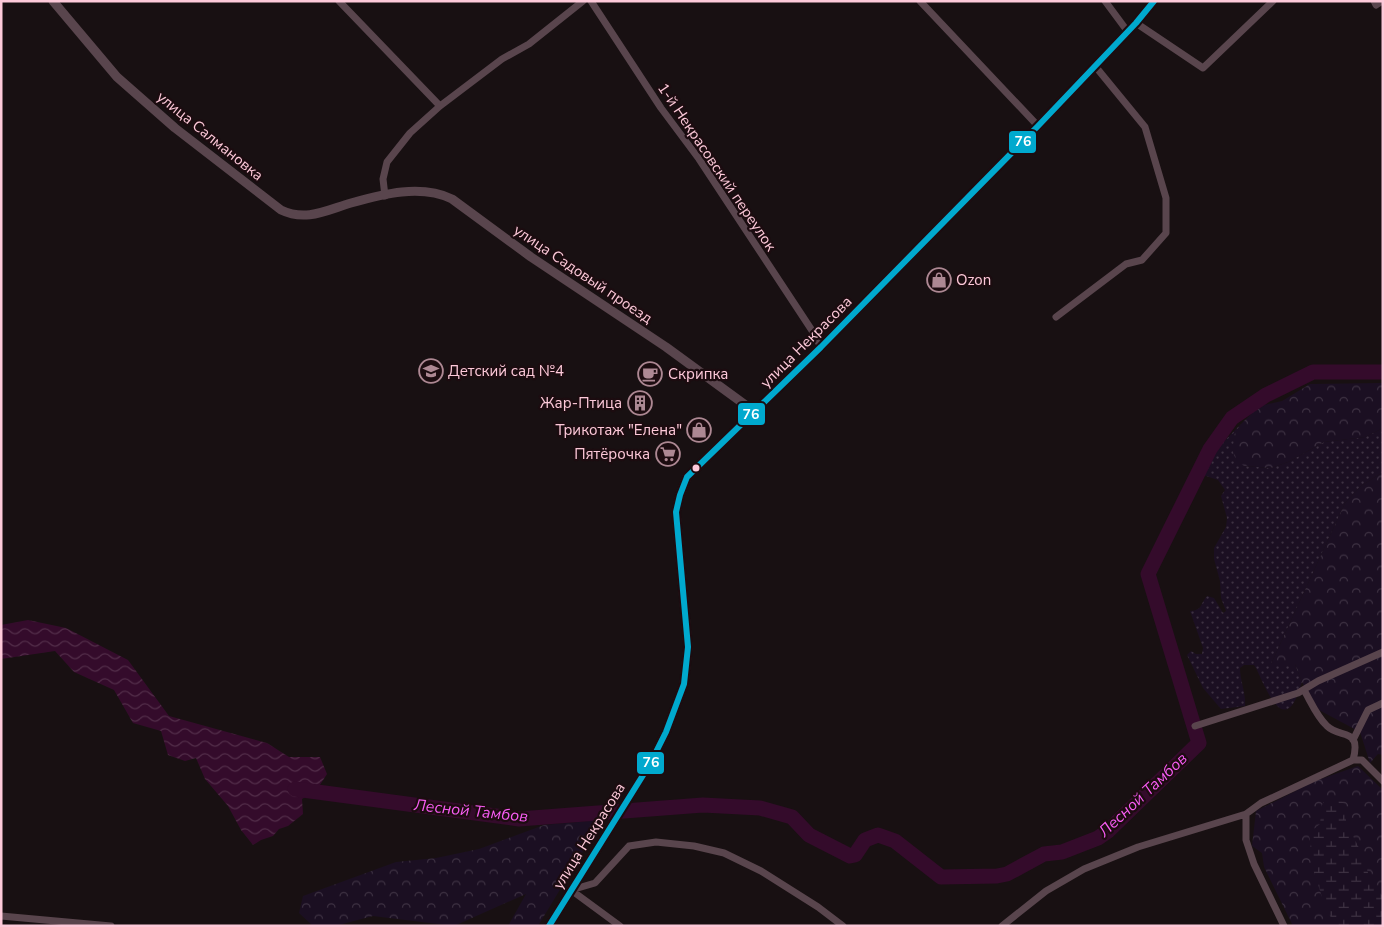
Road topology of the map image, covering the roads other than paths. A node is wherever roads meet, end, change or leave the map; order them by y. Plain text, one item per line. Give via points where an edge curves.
1 (53, 1) edge
2 (339, 1) edge
3 (583, 1) edge
4 (591, 1) edge
5 (920, 1) edge
6 (1105, 1) edge
7 (1154, 1) edge
8 (1273, 1) edge
9 (1136, 23) junction
10 (1128, 32) junction
11 (1095, 66) junction
12 (440, 106) junction
13 (1038, 126) junction
14 (385, 196) junction
15 (1056, 317) dead end
16 (821, 347) junction
17 (754, 412) junction
18 (1383, 652) edge
19 (1304, 690) junction
20 (1383, 703) edge
21 (1195, 726) dead end
22 (1353, 740) junction
23 (1353, 760) junction
24 (1383, 781) edge
25 (1246, 814) junction
26 (571, 890) junction
27 (1, 916) edge
28 (111, 926) edge
29 (549, 926) edge
30 (620, 926) edge
31 (843, 926) edge
32 (1002, 926) edge
33 (1284, 926) edge

1 - 14 street, улица Салмановка via 117,77 175,128 281,210 309,216
2 - 12 street
3 - 12 street via 529,44 502,59
4 - 16 street, 1-й Некрасовский переулок
5 - 13 street
6 - 10 street
7 - 9 street, улица Некрасова
8 - 9 street via 1202,68
9 - 10 street, улица Некрасова
10 - 11 street, улица Некрасова
11 - 13 street, улица Некрасова
11 - 15 street via 1145,127 1166,198 1166,233 1142,260 1126,264
12 - 14 street via 390,156 384,169
13 - 16 street, улица Некрасова
14 - 17 street, улица Садовый проезд via 423,191 452,199
16 - 17 street, улица Некрасова
17 - 26 street, улица Некрасова via 687,477 680,495 676,512 688,646 684,684 650,764
18 - 19 street
19 - 21 street
19 - 22 street via 1328,728
20 - 22 street via 1368,710
22 - 23 street via 1356,750
23 - 24 street via 1362,760
23 - 25 street via 1261,803
25 - 32 street via 1138,847 1084,869 1046,891
25 - 33 street via 1246,840 1254,864
26 - 29 street, улица Некрасова
26 - 30 street
26 - 31 street via 595,883 629,846 656,842 694,846 724,853 754,868
27 - 28 street

